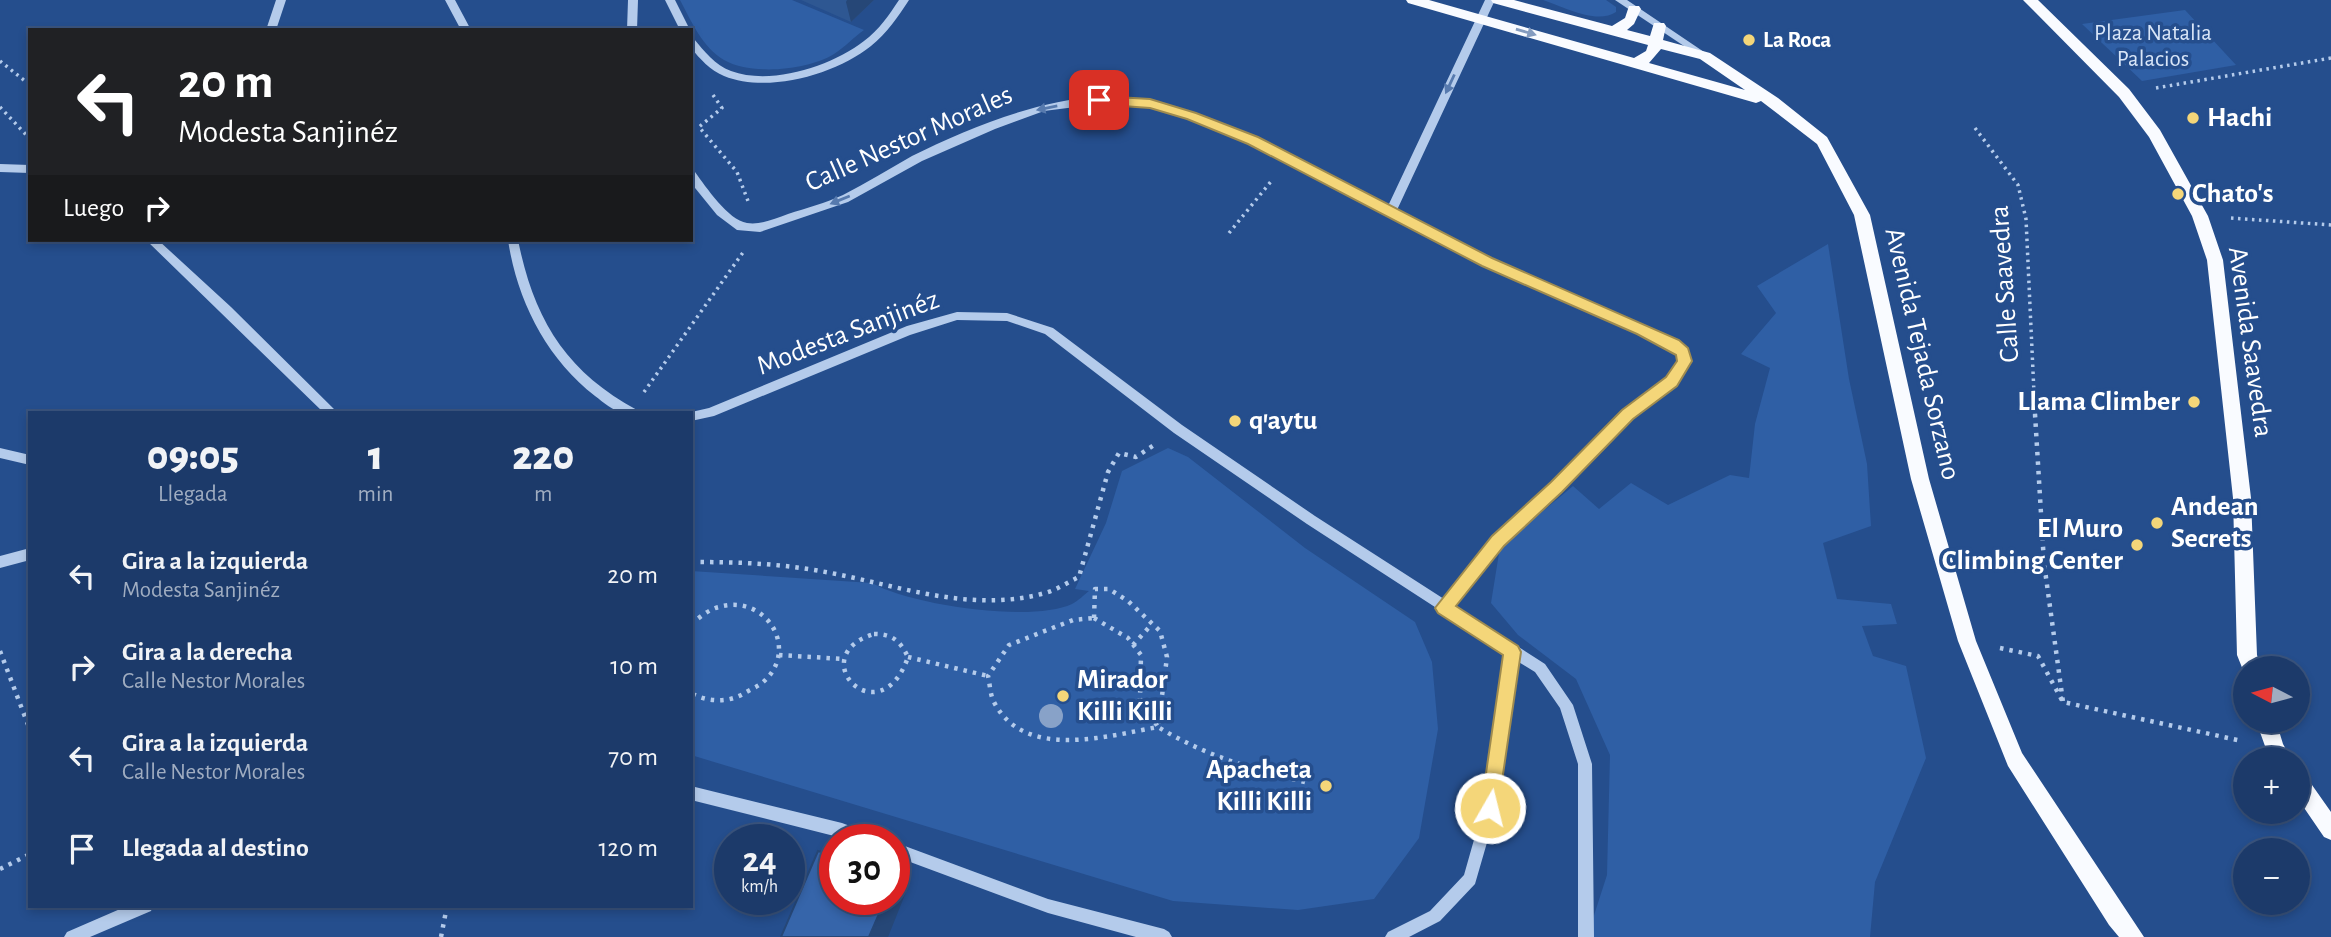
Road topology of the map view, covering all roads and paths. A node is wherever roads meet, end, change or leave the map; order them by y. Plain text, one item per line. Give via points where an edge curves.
1 (281, 0) edge
2 (450, 0) edge
3 (633, 0) edge
4 (670, 0) edge
5 (904, 0) edge
6 (1413, 0) edge
7 (1490, 0) edge
8 (1498, 0) edge
9 (1620, 0) edge
10 (2030, 0) edge
11 (1634, 9) junction
12 (1481, 19) junction
13 (1659, 26) junction
14 (272, 28) edge
15 (465, 28) edge
16 (632, 28) edge
17 (684, 28) edge
18 (1613, 31) junction
19 (1656, 43) junction
20 (693, 44) edge
21 (1705, 56) junction
22 (2331, 58) edge
23 (0, 61) edge
24 (1634, 63) junction
25 (730, 74) junction
26 (28, 83) edge
27 (2124, 93) junction
28 (1773, 102) junction
29 (0, 107) edge
30 (1975, 128) dead end
31 (28, 137) edge
32 (1289, 159) junction
33 (0, 168) edge
34 (28, 169) edge
35 (693, 177) edge
36 (1391, 211) junction
37 (2200, 216) junction
38 (2331, 225) edge
39 (760, 228) junction
40 (1229, 233) dead end
41 (153, 242) edge
42 (513, 242) edge
43 (330, 411) edge
44 (628, 411) edge
45 (632, 411) edge
46 (693, 416) edge
47 (1178, 429) junction
48 (0, 453) edge
49 (28, 460) edge
50 (28, 555) edge
51 (0, 562) edge
52 (693, 562) edge
53 (1444, 608) junction
54 (1094, 618) junction
55 (693, 623) edge
56 (1152, 624) junction
57 (1967, 641) junction
58 (1133, 645) junction
59 (0, 651) edge
60 (1512, 652) junction
61 (779, 655) junction
62 (2248, 656) edge
63 (908, 657) junction
64 (844, 659) junction
65 (988, 676) junction
66 (693, 694) edge
67 (2063, 702) junction
68 (28, 725) edge
69 (1158, 727) junction
70 (2249, 747) edge
71 (1304, 782) dead end
72 (693, 793) edge
73 (2310, 799) edge
74 (819, 824) edge
75 (2331, 830) edge
76 (28, 855) edge
77 (910, 855) edge
78 (0, 869) edge
79 (141, 908) edge
80 (447, 908) edge
81 (72, 937) edge
82 (441, 937) edge
83 (1164, 937) edge
84 (1393, 937) edge
85 (1586, 937) edge
86 (2133, 937) edge

1 - 14 street
2 - 15 street
3 - 16 street
4 - 17 street
5 - 25 street via 881,31 838,63 790,77
6 - 12 main road, Avenida Tejada Sorzano
7 - 12 street
8 - 18 main road, Avenida Tejada Sorzano
9 - 11 street
10 - 27 main road, Avenida Saavedra
11 - 13 street
11 - 18 main road via 1627,25
12 -> 24 main road, Avenida Tejada Sorzano
12 -> 36 street
13 - 19 main road
13 - 21 street
18 - 19 main road, Avenida Tejada Sorzano
19 - 21 main road, Avenida Tejada Sorzano
19 - 24 main road via 1647,60
20 - 25 street via 702,57
21 - 28 main road, Avenida Tejada Sorzano
22 - 27 path
23 - 26 path
24 - 28 main road, Avenida Tejada Sorzano
25 - 39 path via 709,89 722,108 699,127 737,172
27 - 37 main road, Avenida Saavedra via 2155,134
28 - 57 main road, Avenida Tejada Sorzano via 1822,141 1862,215 1920,479
29 - 31 path
30 - 67 path, Calle Saavedra via 2018,185 2026,219 2044,563
32 - 36 street, Calle Nestor Morales
32 -> 39 street, Calle Nestor Morales via 1204,121 1150,104 1099,100 1043,108 991,125 844,199
32 - 40 path
33 - 34 street
35 - 39 street via 721,212 741,227
36 - 53 street, Calle Nestor Morales via 1487,262 1674,344 1685,361 1671,382 1627,414 1498,541
37 - 38 path
37 - 62 main road, Avenida Saavedra via 2215,260 2242,498
39 - 45 path
41 - 43 street
42 - 44 street via 539,326 580,378
46 - 47 street, Modesta Sanjinéz via 710,413 907,331 957,316 1007,317 1049,331
47 - 52 path via 1136,457 1119,453 1108,472 1079,577 1038,597 975,602 813,570
47 - 53 street, Modesta Sanjinéz
48 - 49 street
50 - 51 street
53 - 60 street, Modesta Sanjinéz
54 - 56 path via 1095,589 1109,589
54 - 58 path
54 - 65 path via 1073,620 1009,645
55 - 61 path via 715,608 750,606 765,612 775,624
56 - 58 path
56 - 69 path via 1160,631 1167,657
57 - 67 path via 2038,656
57 - 86 main road, Avenida Tejada Sorzano via 2015,759
58 - 69 path via 1143,664 1140,699
59 - 68 path
60 - 84 street via 1490,808 1470,879 1436,916
60 - 85 street via 1540,668 1566,705 1585,764
61 - 64 path
61 - 66 path via 772,670 747,694 712,701
63 - 64 path via 900,641 884,634 864,636
63 - 64 path via 902,677 874,693 854,688 844,674
63 - 65 path
65 - 69 path via 994,701 1008,723 1038,739 1066,740
67 - 70 path
69 - 71 path via 1179,742 1236,765
72 - 74 street
73 - 75 main road
76 - 78 path
77 - 83 street via 1048,906
79 - 81 street
80 - 82 path

